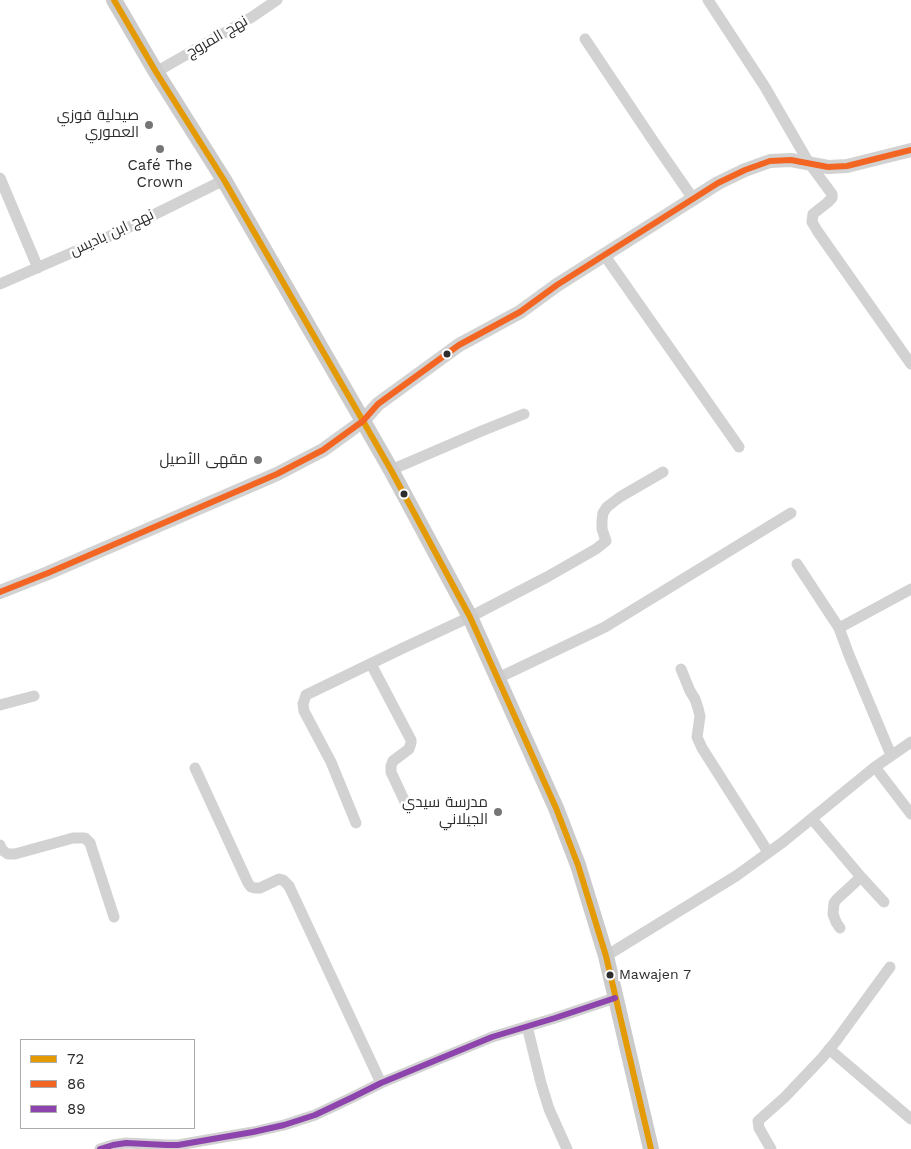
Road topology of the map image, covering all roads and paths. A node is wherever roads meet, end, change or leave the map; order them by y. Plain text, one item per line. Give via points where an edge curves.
1 (114, 0) edge
2 (277, 0) edge
3 (708, 0) edge
4 (585, 39) dead end
5 (156, 72) junction
6 (911, 150) edge
7 (810, 163) junction
8 (0, 178) edge
9 (224, 180) junction
10 (694, 200) junction
11 (605, 256) junction
12 (38, 268) junction
13 (0, 284) edge
14 (911, 364) edge
15 (524, 414) dead end
16 (363, 421) junction
17 (738, 447) dead end
18 (391, 470) junction
19 (663, 472) dead end
20 (790, 513) dead end
21 (797, 564) dead end
22 (911, 590) edge
23 (0, 592) edge
24 (470, 617) junction
25 (839, 628) junction
26 (371, 664) junction
27 (680, 669) dead end
28 (498, 678) junction
29 (34, 696) dead end
30 (0, 705) edge
31 (911, 742) edge
32 (891, 755) junction
33 (875, 767) junction
34 (195, 768) dead end
35 (405, 802) dead end
36 (911, 814) edge
37 (812, 819) junction
38 (356, 823) dead end
39 (0, 845) edge
40 (768, 852) junction
41 (861, 877) junction
42 (884, 902) dead end
43 (114, 918) dead end
44 (840, 928) dead end
45 (606, 956) junction
46 (890, 967) dead end
47 (615, 998) junction
48 (527, 1026) junction
49 (829, 1049) junction
50 (381, 1083) junction
51 (911, 1119) edge
52 (114, 1147) edge
53 (100, 1149) edge
54 (567, 1149) edge
55 (651, 1149) edge
56 (771, 1149) edge

1 - 5 main road
2 - 5 street, نهج المروج
3 - 7 street via 766,87
4 - 10 street
5 - 9 main road
6 - 7 street via 847,166 828,167
7 - 10 street via 770,161 718,183
7 - 14 street via 832,194 832,198 813,214 812,222
8 - 12 street
9 - 12 street, نهج ابن باديس
9 - 16 main road
10 - 11 street
11 - 16 street via 520,312 459,345 378,404
11 - 17 street
12 - 13 street, نهج ابن باديس
15 - 18 street
16 - 18 main road
16 - 23 street via 323,450 277,474
18 - 24 main road
19 - 24 street via 607,508 602,520 606,541 596,549
20 - 28 street via 605,627
21 - 25 street
22 - 25 street
24 - 26 street
24 - 28 main road
25 - 32 street
26 - 35 street via 411,740 408,749 390,766
26 - 38 street via 306,695 303,704
27 - 40 street via 698,708 699,742
28 - 45 main road via 556,808 578,865
29 - 30 street
31 - 32 street
32 - 33 street
33 - 36 street
33 - 37 street
34 - 50 street via 248,883 260,888 279,879 289,886
37 - 40 street
37 - 41 street
39 - 43 street via 8,854 15,854 73,838 85,838 90,844
40 - 45 street via 727,883
41 - 42 street
41 - 44 street via 834,903 833,914
45 - 47 main road
46 - 49 street
47 - 48 street
47 - 55 main road
48 - 50 street
48 - 54 street via 549,1109
49 - 51 street
49 - 56 street via 758,1121
50 - 52 street via 315,1115 269,1129 178,1144 126,1142
52 - 53 street

